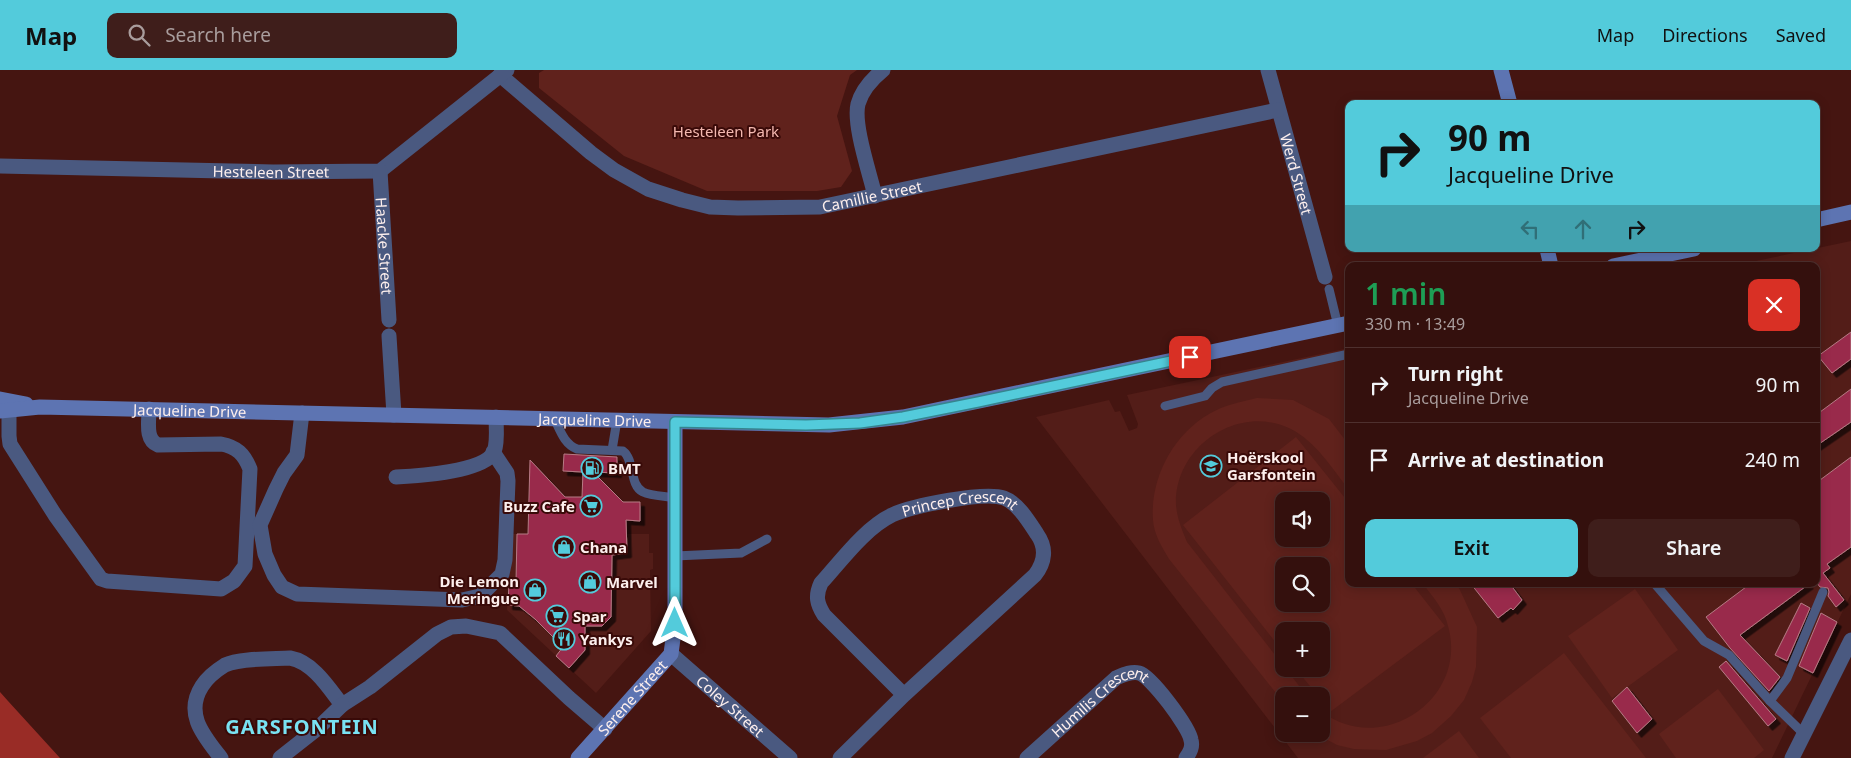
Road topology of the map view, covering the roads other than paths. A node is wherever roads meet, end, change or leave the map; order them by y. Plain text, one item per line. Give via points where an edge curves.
1 (883, 70) edge
2 (1268, 70) edge
3 (1501, 70) edge
4 (504, 73) edge
5 (1509, 100) edge
6 (1278, 110) junction
7 (0, 166) edge
8 (380, 171) junction
9 (875, 196) junction
10 (1851, 212) edge
11 (1820, 219) edge
12 (1680, 252) edge
13 (1633, 262) edge
14 (1327, 283) joint
15 (389, 320) dead end
16 (1343, 325) edge
17 (389, 336) dead end
18 (1345, 355) edge
19 (1165, 406) dead end
20 (3, 407) edge
21 (149, 409) junction
22 (302, 413) junction
23 (394, 415) junction
24 (496, 417) junction
25 (554, 418) junction
26 (617, 420) junction
27 (675, 422) junction
28 (612, 450) junction
29 (493, 452) junction
30 (396, 478) dead end
31 (675, 498) junction
32 (767, 539) dead end
33 (675, 556) junction
34 (1658, 587) edge
35 (1823, 592) dead end
36 (1851, 640) edge
37 (671, 654) junction
38 (904, 695) junction
39 (1770, 701) junction
40 (342, 705) junction
41 (605, 729) junction
42 (1804, 734) junction
43 (220, 758) edge
44 (280, 758) edge
45 (578, 758) edge
46 (790, 758) edge
47 (840, 758) edge
48 (1027, 758) edge
49 (1186, 758) edge
50 (1792, 758) edge

1 - 9 street via 872,78 857,112
2 - 6 street, Werd Street
3 - 5 street
4 - 8 street
4 - 9 street, Camillie Street via 591,154 648,189 710,207 820,207
6 - 9 street, Camillie Street
6 - 14 street, Werd Street
7 - 8 street, Hesteleen Street
8 - 15 street, Haacke Street
10 - 11 street
12 - 13 street
14 - 16 lane
16 - 27 street, Jacqueline Drive via 903,417 829,425
17 - 23 street
18 - 19 lane via 1222,382 1205,396
20 - 21 street, Jacqueline Drive
20 - 21 street via 10,444 101,579 220,589 228,586 245,566 250,469 246,459 239,451 222,444 158,446 149,438
21 - 22 street, Jacqueline Drive
22 - 23 street, Jacqueline Drive
22 - 29 street via 297,455 284,473 260,525 274,575 282,587 297,594 462,600 480,596 502,574 505,560 508,480
23 - 24 street, Jacqueline Drive
24 - 25 street, Jacqueline Drive
24 - 29 street
25 - 26 street, Jacqueline Drive
25 - 28 lane via 570,446
26 - 27 street, Jacqueline Drive
26 - 28 lane
27 - 31 street, Serene Street
28 - 31 lane via 628,455 635,483 643,492
29 - 30 street via 485,461 443,473
31 - 33 street, Serene Street
32 - 33 lane via 741,553
33 - 37 street, Serene Street via 675,623
34 - 39 lane via 1704,641 1729,655
35 - 39 lane via 1787,678
36 - 42 street
37 - 41 street, Serene Street
37 - 46 street, Coley Street
38 - 38 street, Princep Crescent via 1041,567 1044,559 1041,539 1018,509 1004,498 966,497 892,515 871,529 817,590 816,598 824,615
38 - 47 street, Princep Crescent
39 - 42 lane
40 - 41 street via 437,634 466,626 500,633
40 - 43 street via 317,675 298,659 225,665 204,684 194,704 202,733
40 - 44 street
41 - 45 street, Serene Street
42 - 50 street
48 - 49 street, Humilis Crescent via 1116,678 1138,673 1149,678 1187,728 1191,750

